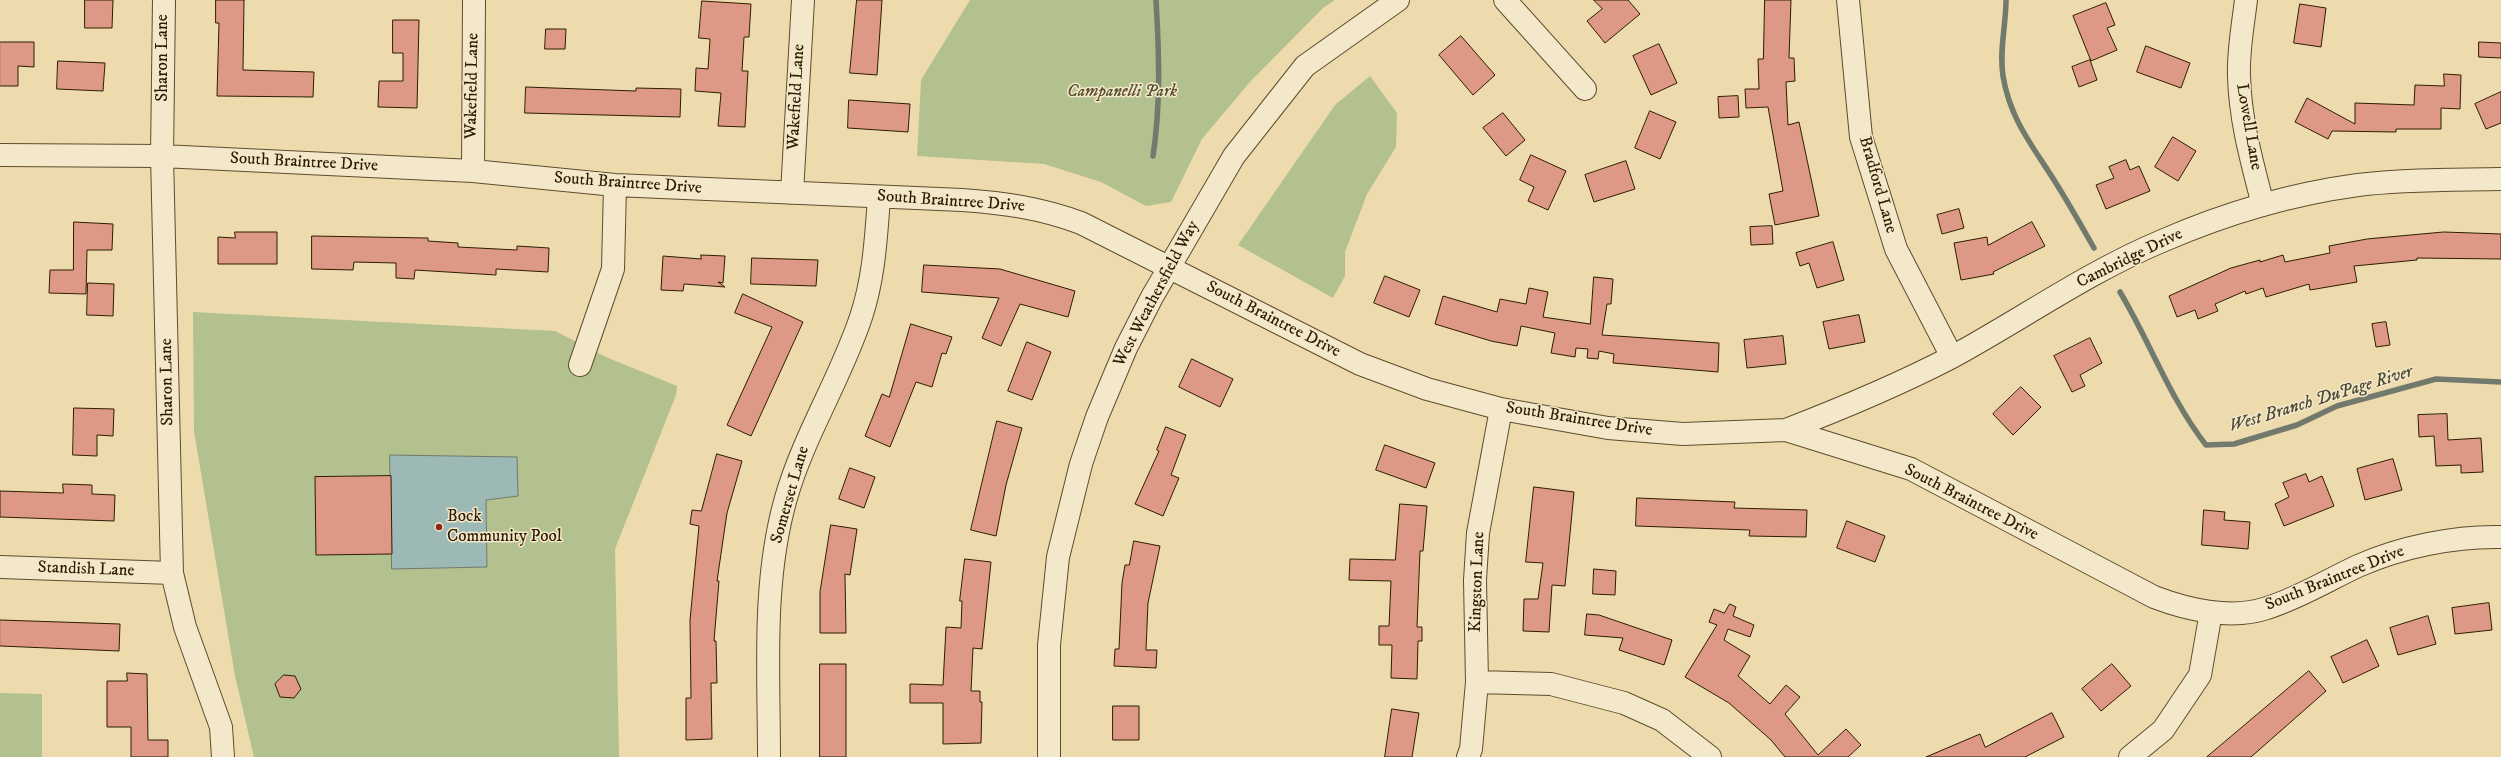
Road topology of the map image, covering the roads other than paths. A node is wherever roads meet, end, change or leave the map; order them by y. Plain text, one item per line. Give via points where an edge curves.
1 (164, 0) edge
2 (474, 0) edge
3 (803, 0) edge
4 (1398, 0) edge
5 (1505, 0) edge
6 (1848, 0) edge
7 (2246, 0) edge
8 (1585, 89) dead end
9 (0, 155) edge
10 (162, 156) junction
11 (472, 171) junction
12 (2501, 179) edge
13 (615, 186) junction
14 (792, 193) junction
15 (878, 198) junction
16 (2263, 205) junction
17 (1170, 268) junction
18 (1952, 357) junction
19 (580, 365) dead end
20 (1501, 408) junction
21 (1786, 430) junction
22 (2501, 537) edge
23 (0, 566) edge
24 (172, 573) junction
25 (2211, 612) junction
26 (1477, 682) junction
27 (223, 757) edge
28 (770, 757) edge
29 (1049, 757) edge
30 (1468, 757) edge
31 (1710, 757) edge
32 (2130, 757) edge

1 - 10 street, Sharon Lane
2 - 11 street, Wakefield Lane
3 - 14 street, Wakefield Lane
4 - 17 street, West Weathersfield Way via 1305,66 1234,156
5 - 8 street
6 - 18 street, Bradford Lane via 1861,138 1896,249
7 - 16 street, Lowell Lane via 2239,76 2241,103 2247,143
9 - 10 street, South Braintree Drive
10 - 11 street, South Braintree Drive
10 - 24 street, Sharon Lane
11 - 13 street, South Braintree Drive
12 - 16 street, Cambridge Drive via 2424,180 2358,185
13 - 14 street, South Braintree Drive
13 - 19 street via 613,269
14 - 15 street, South Braintree Drive
15 - 17 street, South Braintree Drive via 969,200 1017,204 1038,209 1081,223
15 - 28 street, Somerset Lane via 876,250 861,316 851,346 802,450 786,499 775,550 769,627
16 - 18 street, Cambridge Drive via 2212,221 2155,244 2110,266
17 - 20 street, South Braintree Drive via 1360,364 1427,389
17 - 29 street, West Weathersfield Way via 1136,326 1114,375 1097,417 1071,498 1058,557 1050,618
18 - 21 street, Cambridge Drive via 1876,394
20 - 21 street, South Braintree Drive via 1608,428 1683,434
20 - 26 street, Kingston Lane via 1478,533 1475,580
21 - 25 street, South Braintree Drive via 1911,469 2154,598 2181,607
22 - 25 street, South Braintree Drive via 2463,540 2404,550 2359,566 2292,599 2265,609
23 - 24 street, Standish Lane
24 - 27 street, Sharon Lane via 185,626 221,727
25 - 32 street via 2200,675 2162,730
26 - 30 street, Kingston Lane via 1471,749
26 - 31 street via 1552,684 1624,703 1662,720

